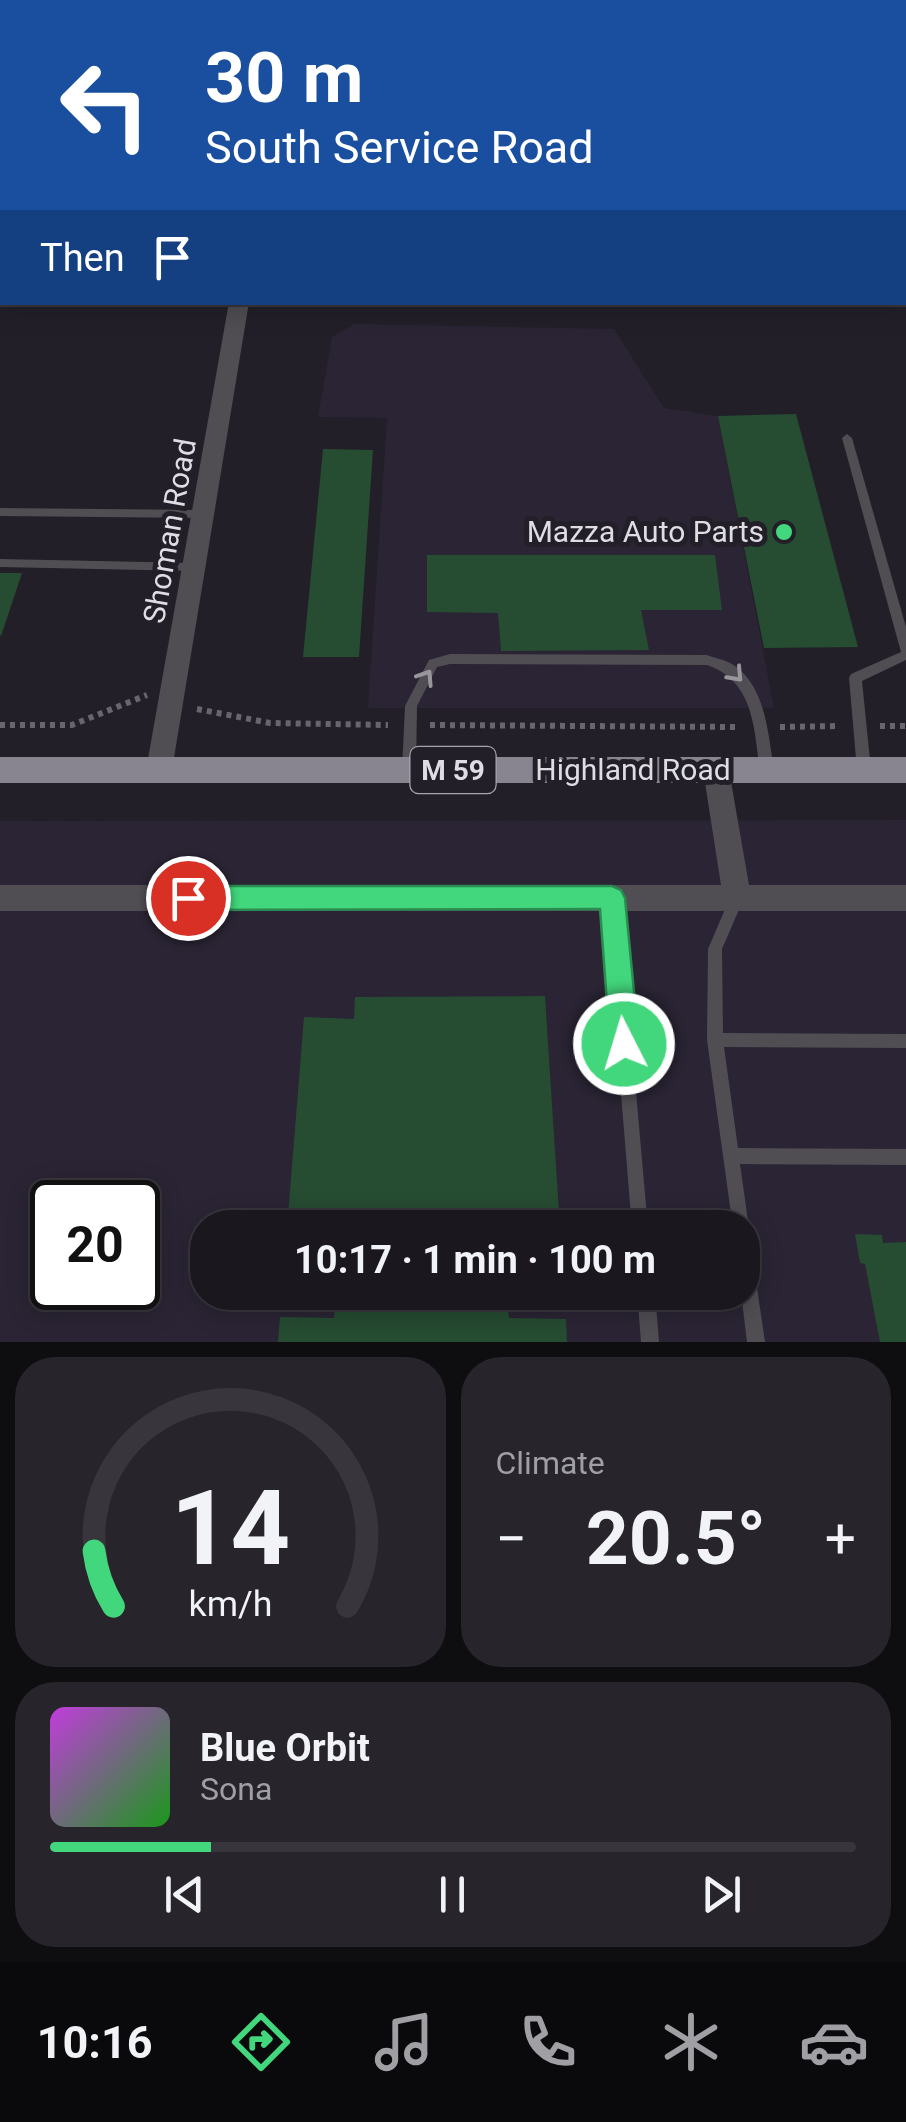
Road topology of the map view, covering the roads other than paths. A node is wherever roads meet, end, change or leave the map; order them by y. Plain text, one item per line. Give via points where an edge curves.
1 (238, 305) edge
2 (847, 438) dead end
3 (0, 512) edge
4 (203, 514) junction
5 (0, 563) edge
6 (194, 567) junction
7 (906, 652) edge
8 (0, 770) edge
9 (158, 770) junction
10 (409, 770) junction
11 (716, 770) junction
12 (767, 770) junction
13 (864, 770) junction
14 (906, 770) edge
15 (0, 898) edge
16 (612, 898) junction
17 (737, 898) junction
18 (906, 898) edge
19 (715, 1040) junction
20 (906, 1041) edge
21 (731, 1156) junction
22 (906, 1157) edge
23 (638, 1210) edge
24 (738, 1210) edge
25 (647, 1310) edge
26 (752, 1310) edge
27 (650, 1342) edge
28 (756, 1342) edge

1 - 4 street, Shoman Road
2 - 7 lane
3 - 4 lane
4 - 6 street, Shoman Road
5 - 6 lane
6 - 9 street, Shoman Road
7 - 13 lane via 855,678
8 - 9 highway, Highland Road / M 59
9 - 10 highway, Highland Road / M 59
10 - 11 highway, Highland Road / M 59
10 -> 12 lane via 412,706 421,680 432,664 450,658 727,664 744,678
11 - 12 highway, Highland Road / M 59
11 - 17 street
12 - 13 highway, Highland Road / M 59
13 - 14 highway, Highland Road / M 59
15 - 16 street
16 - 17 street
16 - 23 lane
17 - 18 street
17 - 19 lane via 716,949
19 - 20 lane
19 - 21 lane
21 - 22 lane
21 - 24 lane
25 - 27 lane
26 - 28 lane

